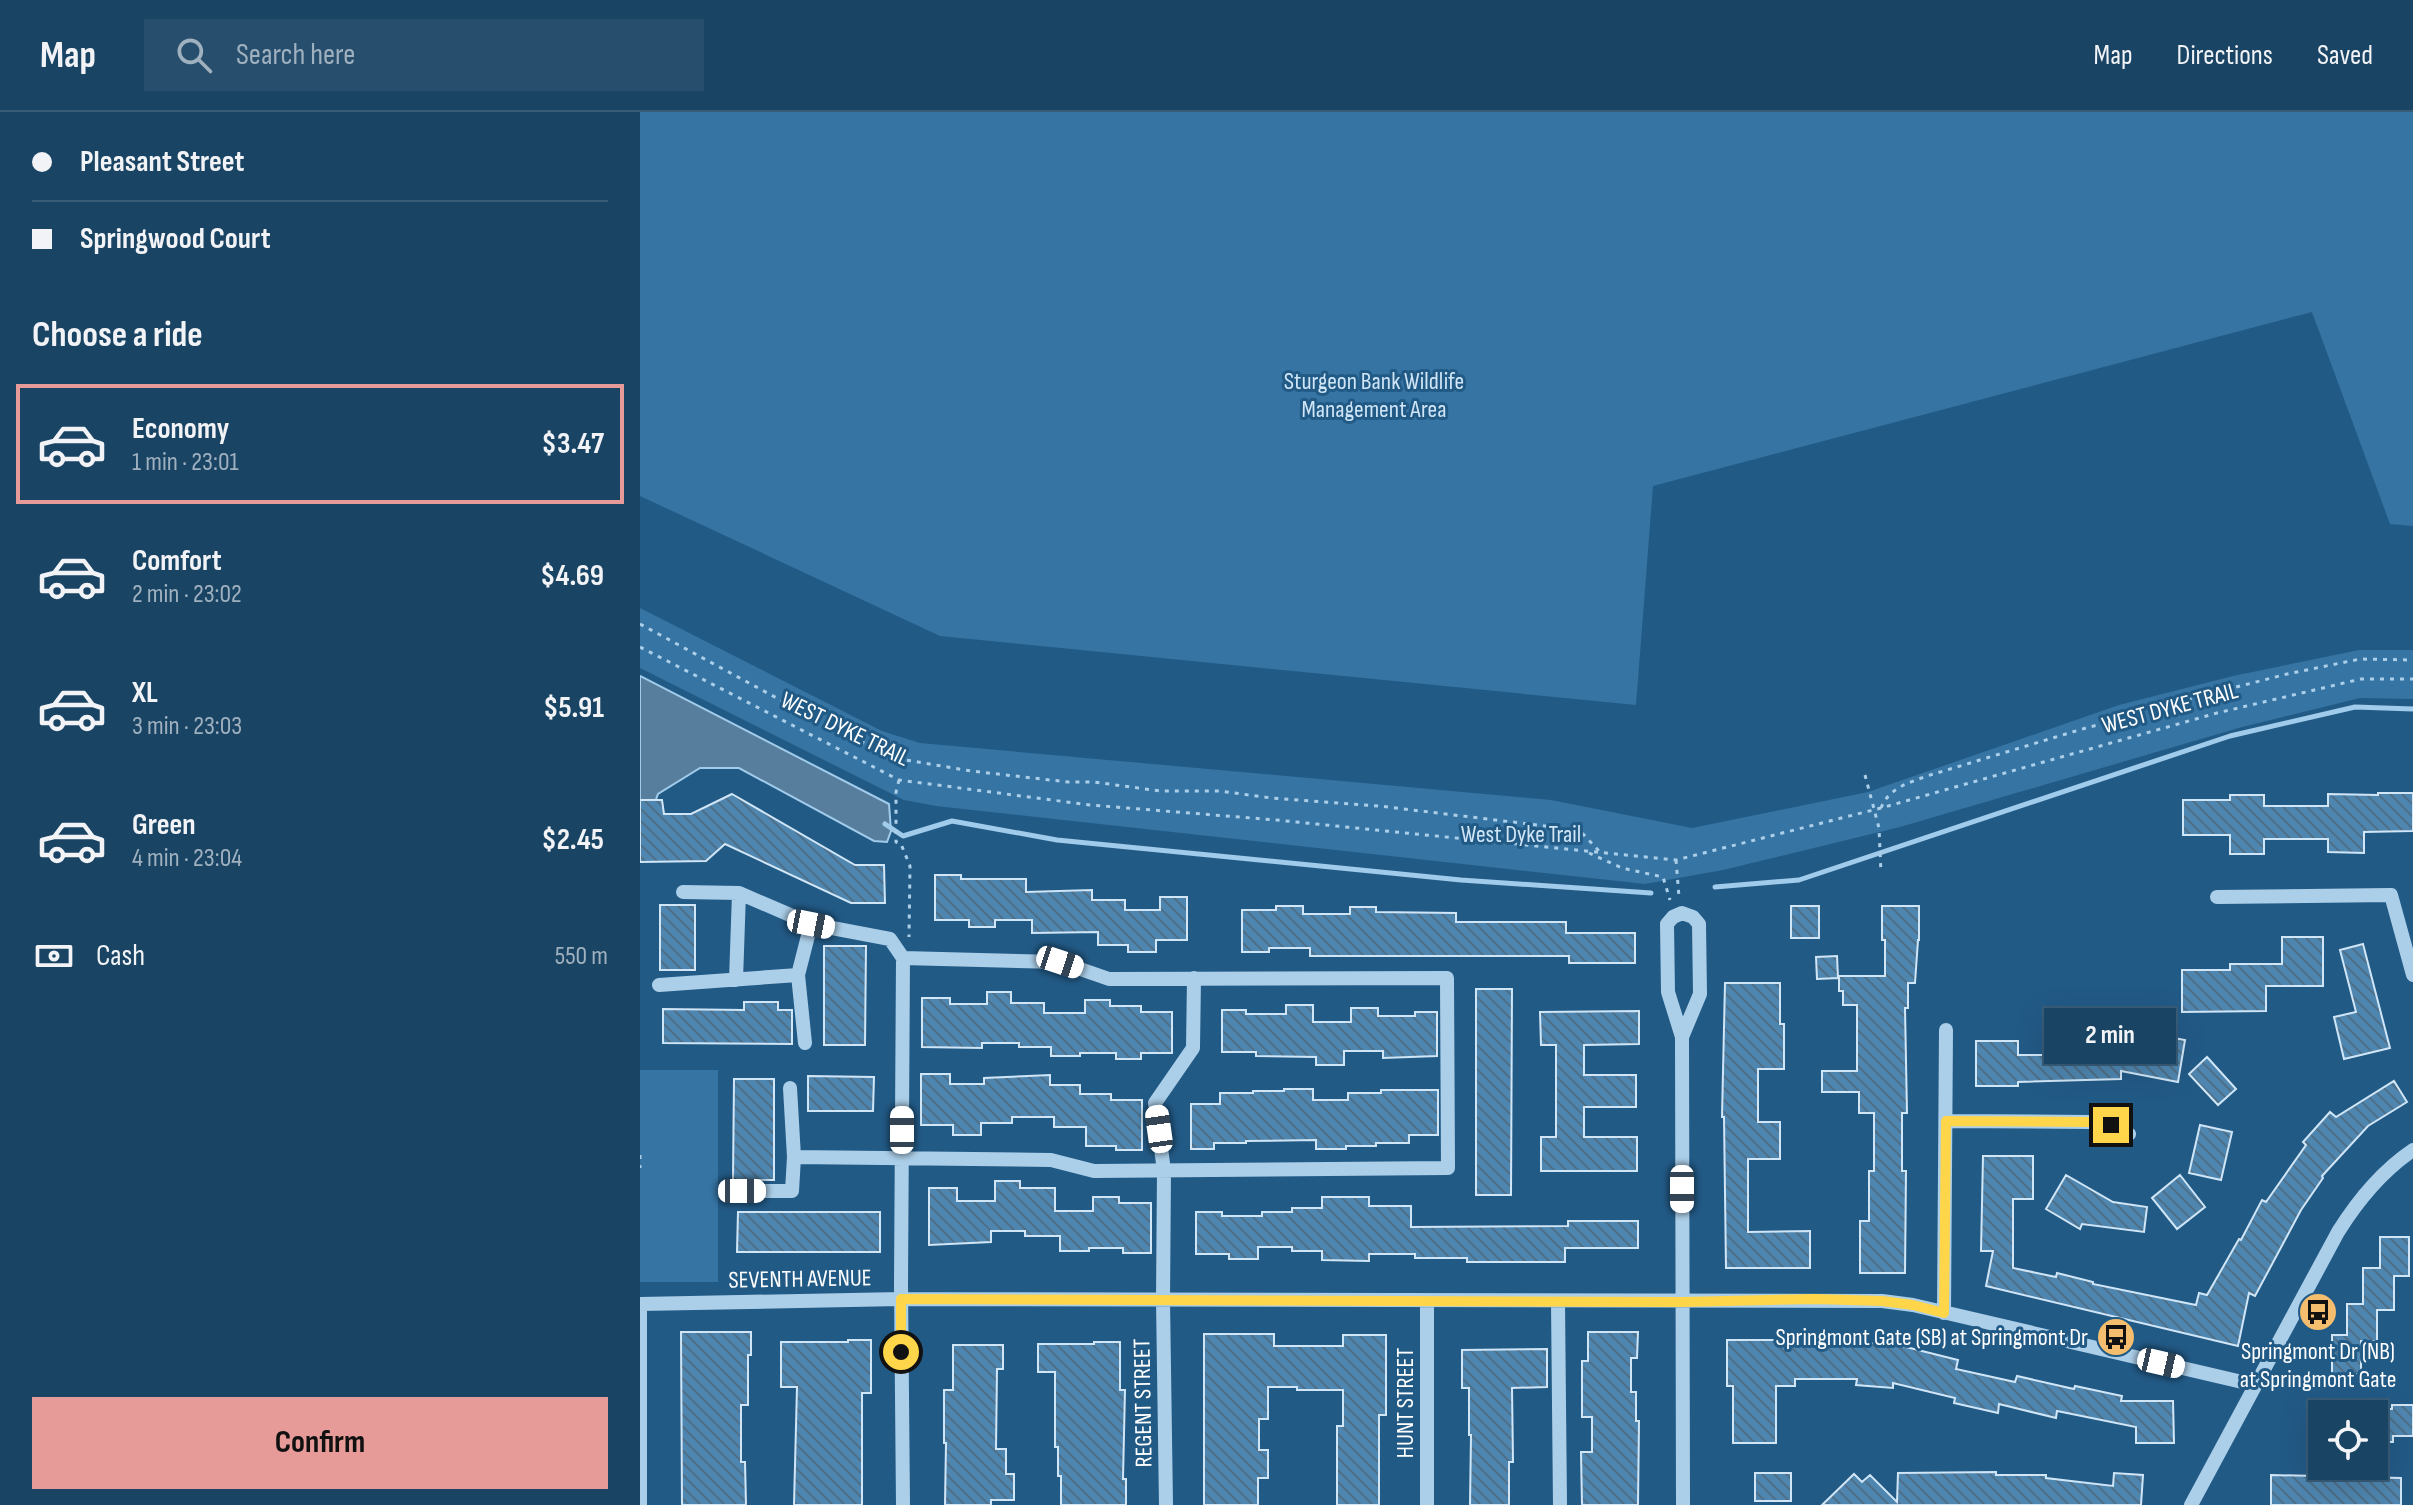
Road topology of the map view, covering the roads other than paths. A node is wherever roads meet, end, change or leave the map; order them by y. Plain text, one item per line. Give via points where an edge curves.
1 (683, 892) dead end
2 (739, 893) junction
3 (2217, 897) dead end
4 (811, 924) junction
5 (906, 958) junction
6 (798, 975) junction
7 (2413, 975) edge
8 (1194, 978) junction
9 (736, 980) junction
10 (659, 985) dead end
11 (1946, 1030) dead end
12 (1682, 1037) junction
13 (805, 1043) dead end
14 (790, 1088) dead end
15 (1946, 1121) junction
16 (2129, 1134) dead end
17 (2413, 1150) edge
18 (794, 1157) junction
19 (902, 1158) junction
20 (1164, 1171) junction
21 (742, 1191) dead end
22 (901, 1299) junction
23 (1163, 1300) junction
24 (1427, 1301) junction
25 (1558, 1302) junction
26 (1682, 1302) junction
27 (640, 1304) edge
28 (1944, 1313) junction
29 (2255, 1385) junction
30 (640, 1505) edge
31 (903, 1505) edge
32 (1166, 1505) edge
33 (1427, 1505) edge
34 (1560, 1505) edge
35 (1683, 1505) edge
36 (2191, 1505) edge

1 - 2 street
2 - 4 street
2 - 9 street
3 - 7 street via 2391,895
4 - 5 street via 890,939
4 - 6 street
5 - 8 street via 1060,962 1109,979
5 - 19 street
6 - 9 street
6 - 13 street
8 - 20 street, REGENT STREET via 1193,1048 1155,1103
8 - 20 street via 1447,978 1448,1168
9 - 10 street
11 - 15 street
12 - 12 street via 1700,994 1699,924 1682,913 1667,924 1668,992
12 - 26 street
14 - 18 street
15 - 16 street via 2089,1122
15 - 28 street
17 - 29 street via 2353,1208
18 - 19 street
18 - 21 street via 792,1191
19 - 20 street via 1051,1160 1094,1171
19 - 22 street
20 - 23 street, REGENT STREET
22 - 23 street, SEVENTH AVENUE
22 - 27 street, SEVENTH AVENUE
22 - 31 street
23 - 24 street, SEVENTH AVENUE
23 - 32 street, REGENT STREET
24 - 25 street, SEVENTH AVENUE
24 - 33 street, HUNT STREET
25 - 26 street, SEVENTH AVENUE
25 - 34 street
26 - 28 street, SEVENTH AVENUE via 1855,1300
26 - 35 street
27 - 30 street
28 - 29 street, SEVENTH AVENUE
29 - 36 street

